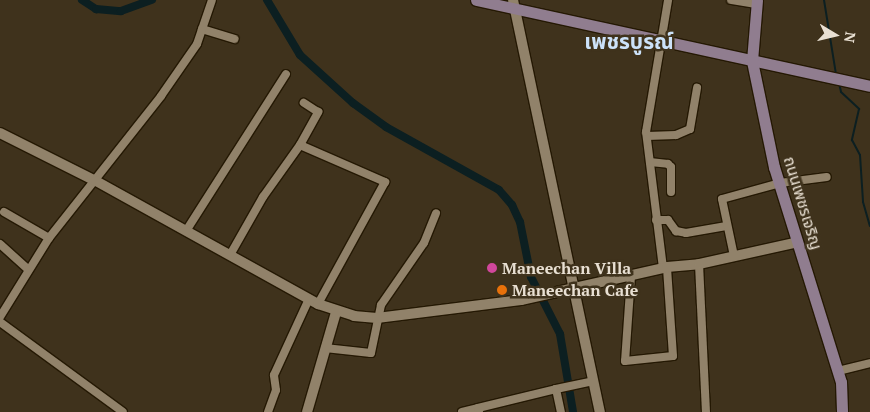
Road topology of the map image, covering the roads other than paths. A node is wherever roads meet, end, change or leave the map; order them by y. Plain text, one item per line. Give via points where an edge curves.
1 (212, 0) edge
2 (476, 0) edge
3 (668, 0) edge
4 (731, 0) edge
5 (757, 2) edge
6 (514, 5) edge
7 (202, 29) junction
8 (234, 40) dead end
9 (663, 42) junction
10 (752, 60) junction
11 (286, 74) dead end
12 (870, 86) edge
13 (697, 88) dead end
14 (304, 103) dead end
15 (0, 133) edge
16 (647, 136) junction
17 (300, 144) junction
18 (650, 162) junction
19 (827, 177) dead end
20 (96, 182) junction
21 (780, 183) junction
22 (671, 192) dead end
23 (4, 212) dead end
24 (436, 213) dead end
25 (656, 220) junction
26 (726, 226) junction
27 (186, 231) junction
28 (49, 238) junction
29 (798, 242) junction
30 (0, 244) edge
31 (230, 255) junction
32 (734, 256) junction
33 (699, 264) junction
34 (665, 267) junction
35 (28, 269) junction
36 (631, 276) junction
37 (574, 290) junction
38 (314, 301) junction
39 (336, 312) junction
40 (0, 317) edge
41 (376, 318) junction
42 (0, 322) edge
43 (325, 348) junction
44 (868, 364) edge
45 (838, 371) junction
46 (590, 381) junction
47 (558, 389) junction
48 (479, 410) edge
49 (123, 412) edge
50 (268, 412) edge
51 (307, 412) edge
52 (462, 412) edge
53 (561, 412) edge
54 (600, 412) edge
55 (706, 412) edge
56 (842, 412) edge

1 - 7 street
2 - 6 main road
3 - 9 street
4 - 5 street
5 - 10 main road, ถนนเพชรเจริญ
6 - 9 main road
6 - 37 street
7 - 8 street
7 - 20 street via 197,44 161,96
9 - 10 main road
9 - 16 street
10 - 12 main road
10 - 21 main road, ถนนเพชรเจริญ
11 - 27 street
13 - 16 street via 690,129 676,135
14 - 17 street via 318,112
15 - 20 street
16 - 18 street
17 - 31 street
17 - 38 street via 385,182
18 - 22 street via 668,164
18 - 25 street
19 - 21 street
20 - 27 street
20 - 28 street
21 - 26 street via 722,200
21 - 29 main road, ถนนเพชรเจริญ
23 - 28 street
24 - 41 street via 424,243 384,300
25 - 26 street via 668,220 676,231 686,233
25 - 34 street
26 - 32 street
27 - 31 street
28 - 35 street
29 - 32 street
29 - 45 main road, ถนนเพชรเจริญ
30 - 35 street
31 - 38 street
32 - 33 street
33 - 34 street
33 - 55 street
34 - 36 street
34 - 36 street via 673,356 624,362
35 - 40 street
36 - 37 street
37 - 41 street
37 - 46 street
38 - 39 street
38 - 50 street via 274,375 276,390
39 - 41 street
39 - 43 street
41 - 43 street via 372,350 368,354
42 - 49 street
43 - 51 street
44 - 45 street
45 - 56 main road, ถนนเพชรเจริญ
46 - 47 street
46 - 54 street
47 - 48 street
47 - 53 street
48 - 52 street

